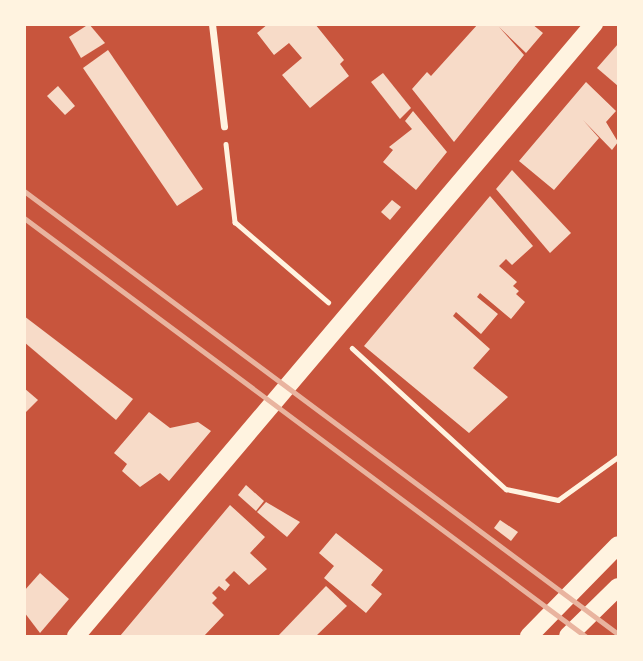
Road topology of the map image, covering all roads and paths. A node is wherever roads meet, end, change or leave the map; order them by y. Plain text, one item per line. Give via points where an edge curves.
1 (212, 24) edge
2 (594, 24) edge
3 (224, 126) joint
4 (339, 324) junction
5 (618, 457) edge
6 (618, 545) edge
7 (618, 587) edge
8 (76, 636) edge
9 (529, 636) edge
10 (568, 636) edge

1 - 3 street
2 - 4 main road
3 - 4 path via 235,222
4 - 5 path via 506,489 558,500
4 - 8 main road
6 - 9 main road
7 - 10 main road

